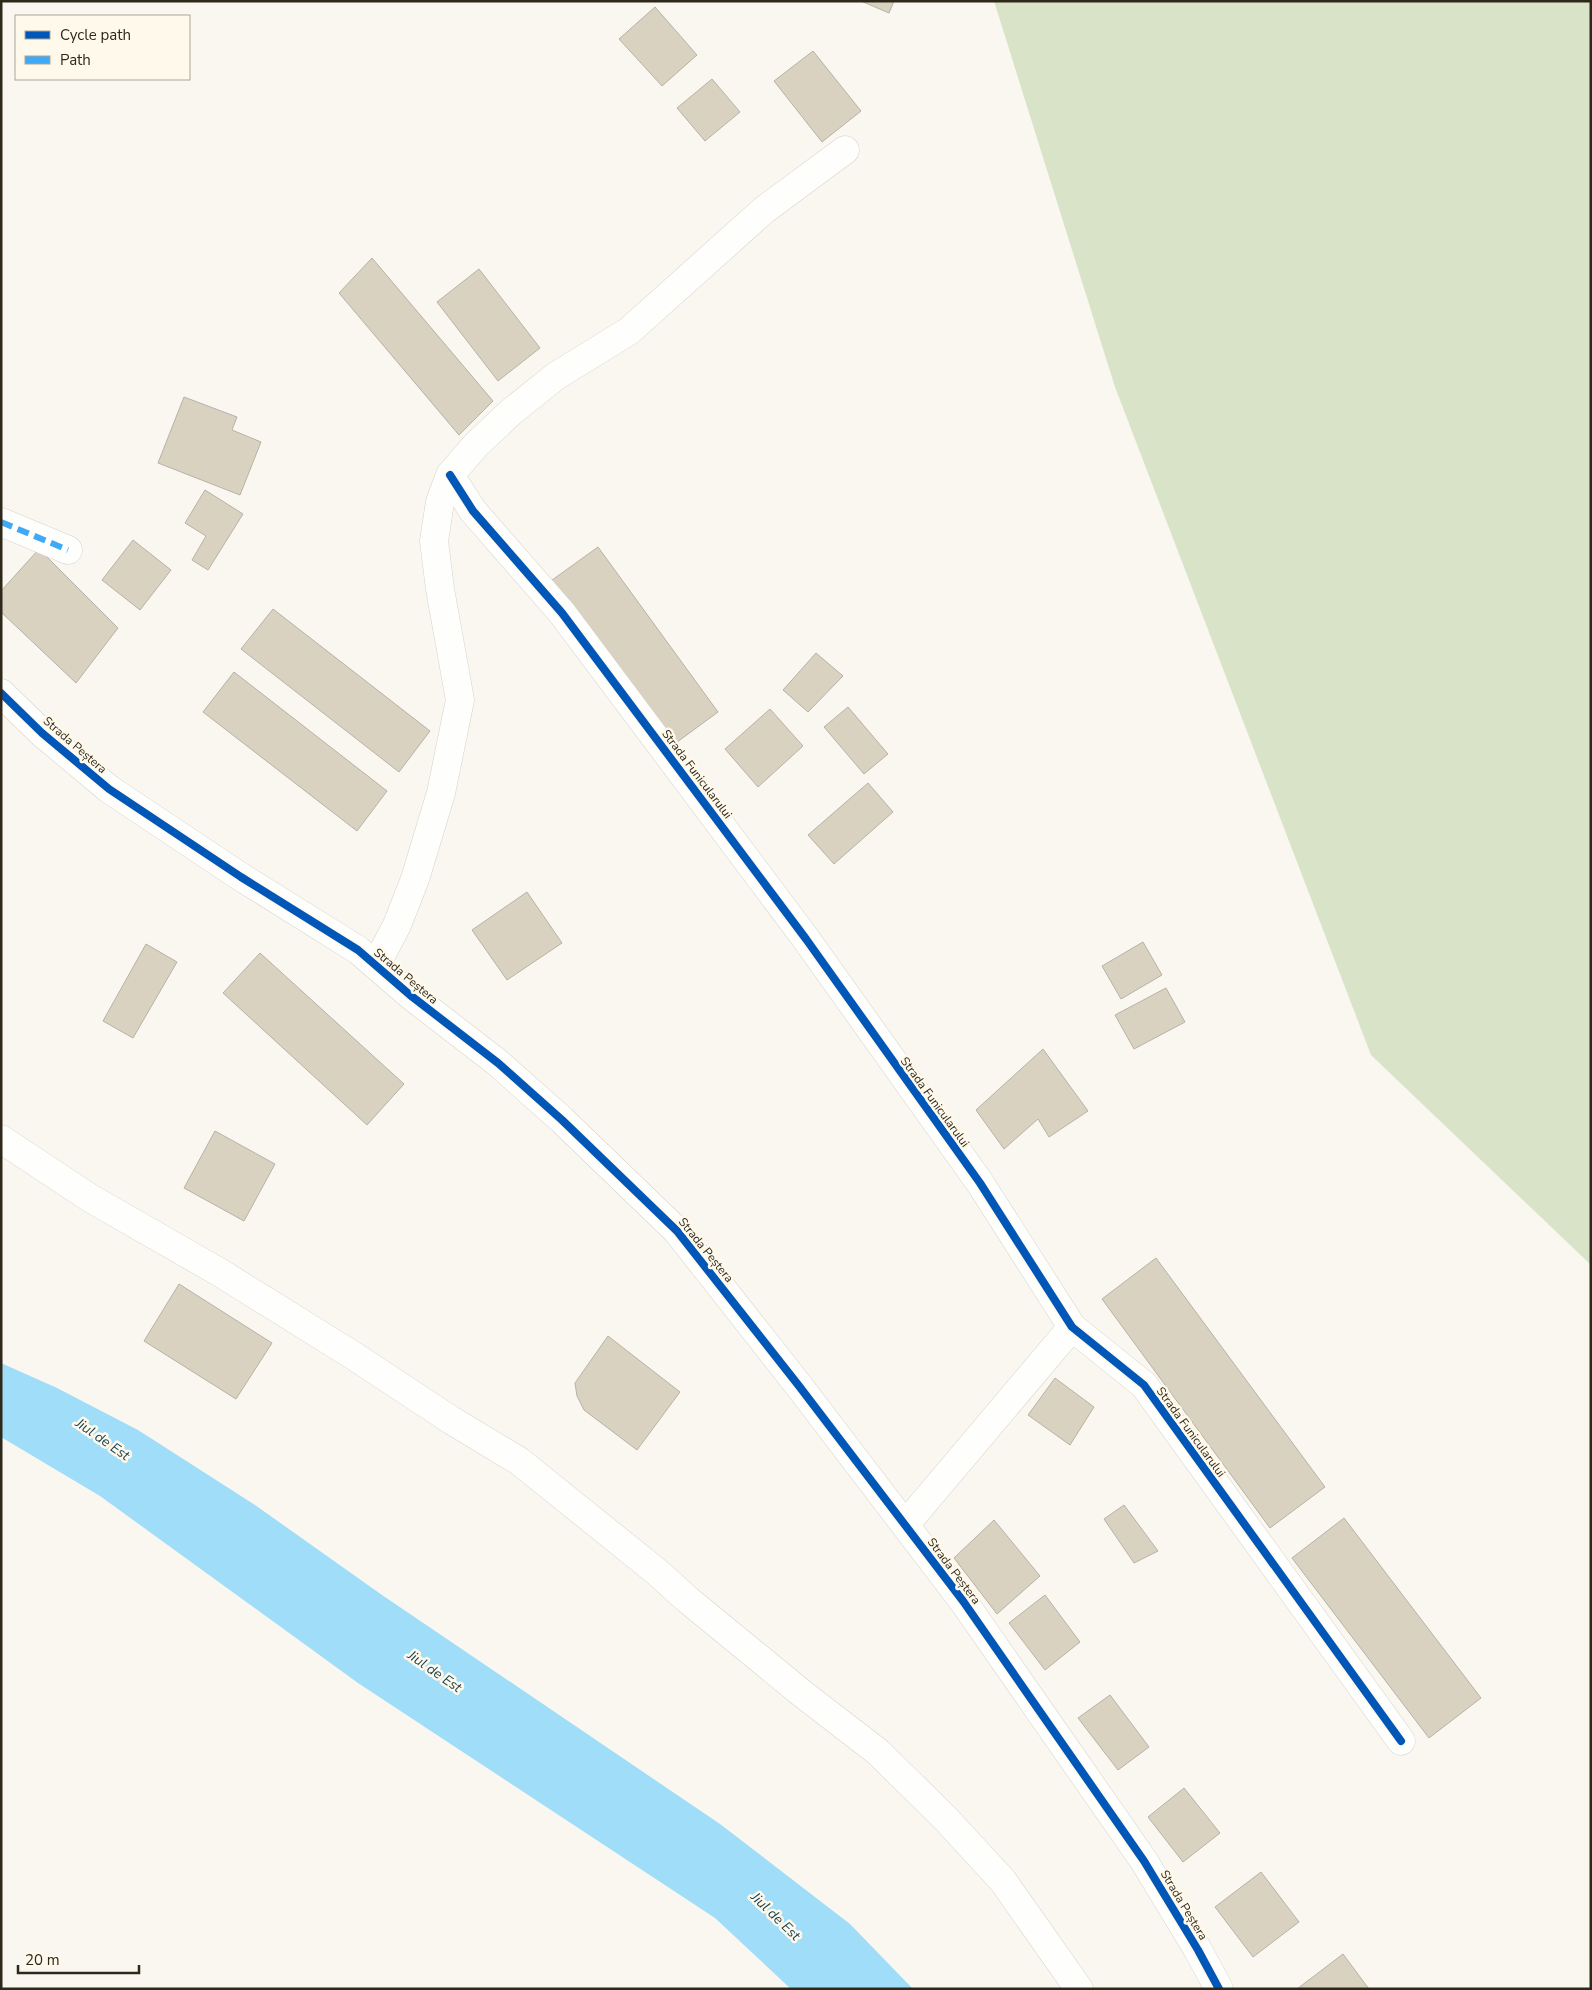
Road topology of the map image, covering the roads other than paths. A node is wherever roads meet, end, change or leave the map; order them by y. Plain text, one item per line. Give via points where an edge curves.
1 (845, 150) dead end
2 (450, 475) junction
3 (1, 522) edge
4 (68, 550) dead end
5 (1, 694) edge
6 (376, 966) junction
7 (1, 1139) edge
8 (1072, 1327) junction
9 (905, 1525) junction
10 (1401, 1741) dead end
11 (1079, 1989) edge
12 (1219, 1989) edge

1 - 2 street via 764,210 629,331 556,376 511,412
2 - 6 street via 440,502 434,542 460,700 441,793 415,880
2 - 8 street, Strada Funicularului via 473,512 562,612 806,939 980,1183
3 - 4 street
5 - 6 street, Strada Peștera via 109,789 358,950
6 - 9 street, Strada Peștera via 555,1113 677,1231
7 - 11 street via 90,1198 219,1272 519,1461 878,1752 1003,1881
8 - 9 street
8 - 10 street, Strada Funicularului via 1144,1386
9 - 12 street, Strada Peștera via 1144,1861

